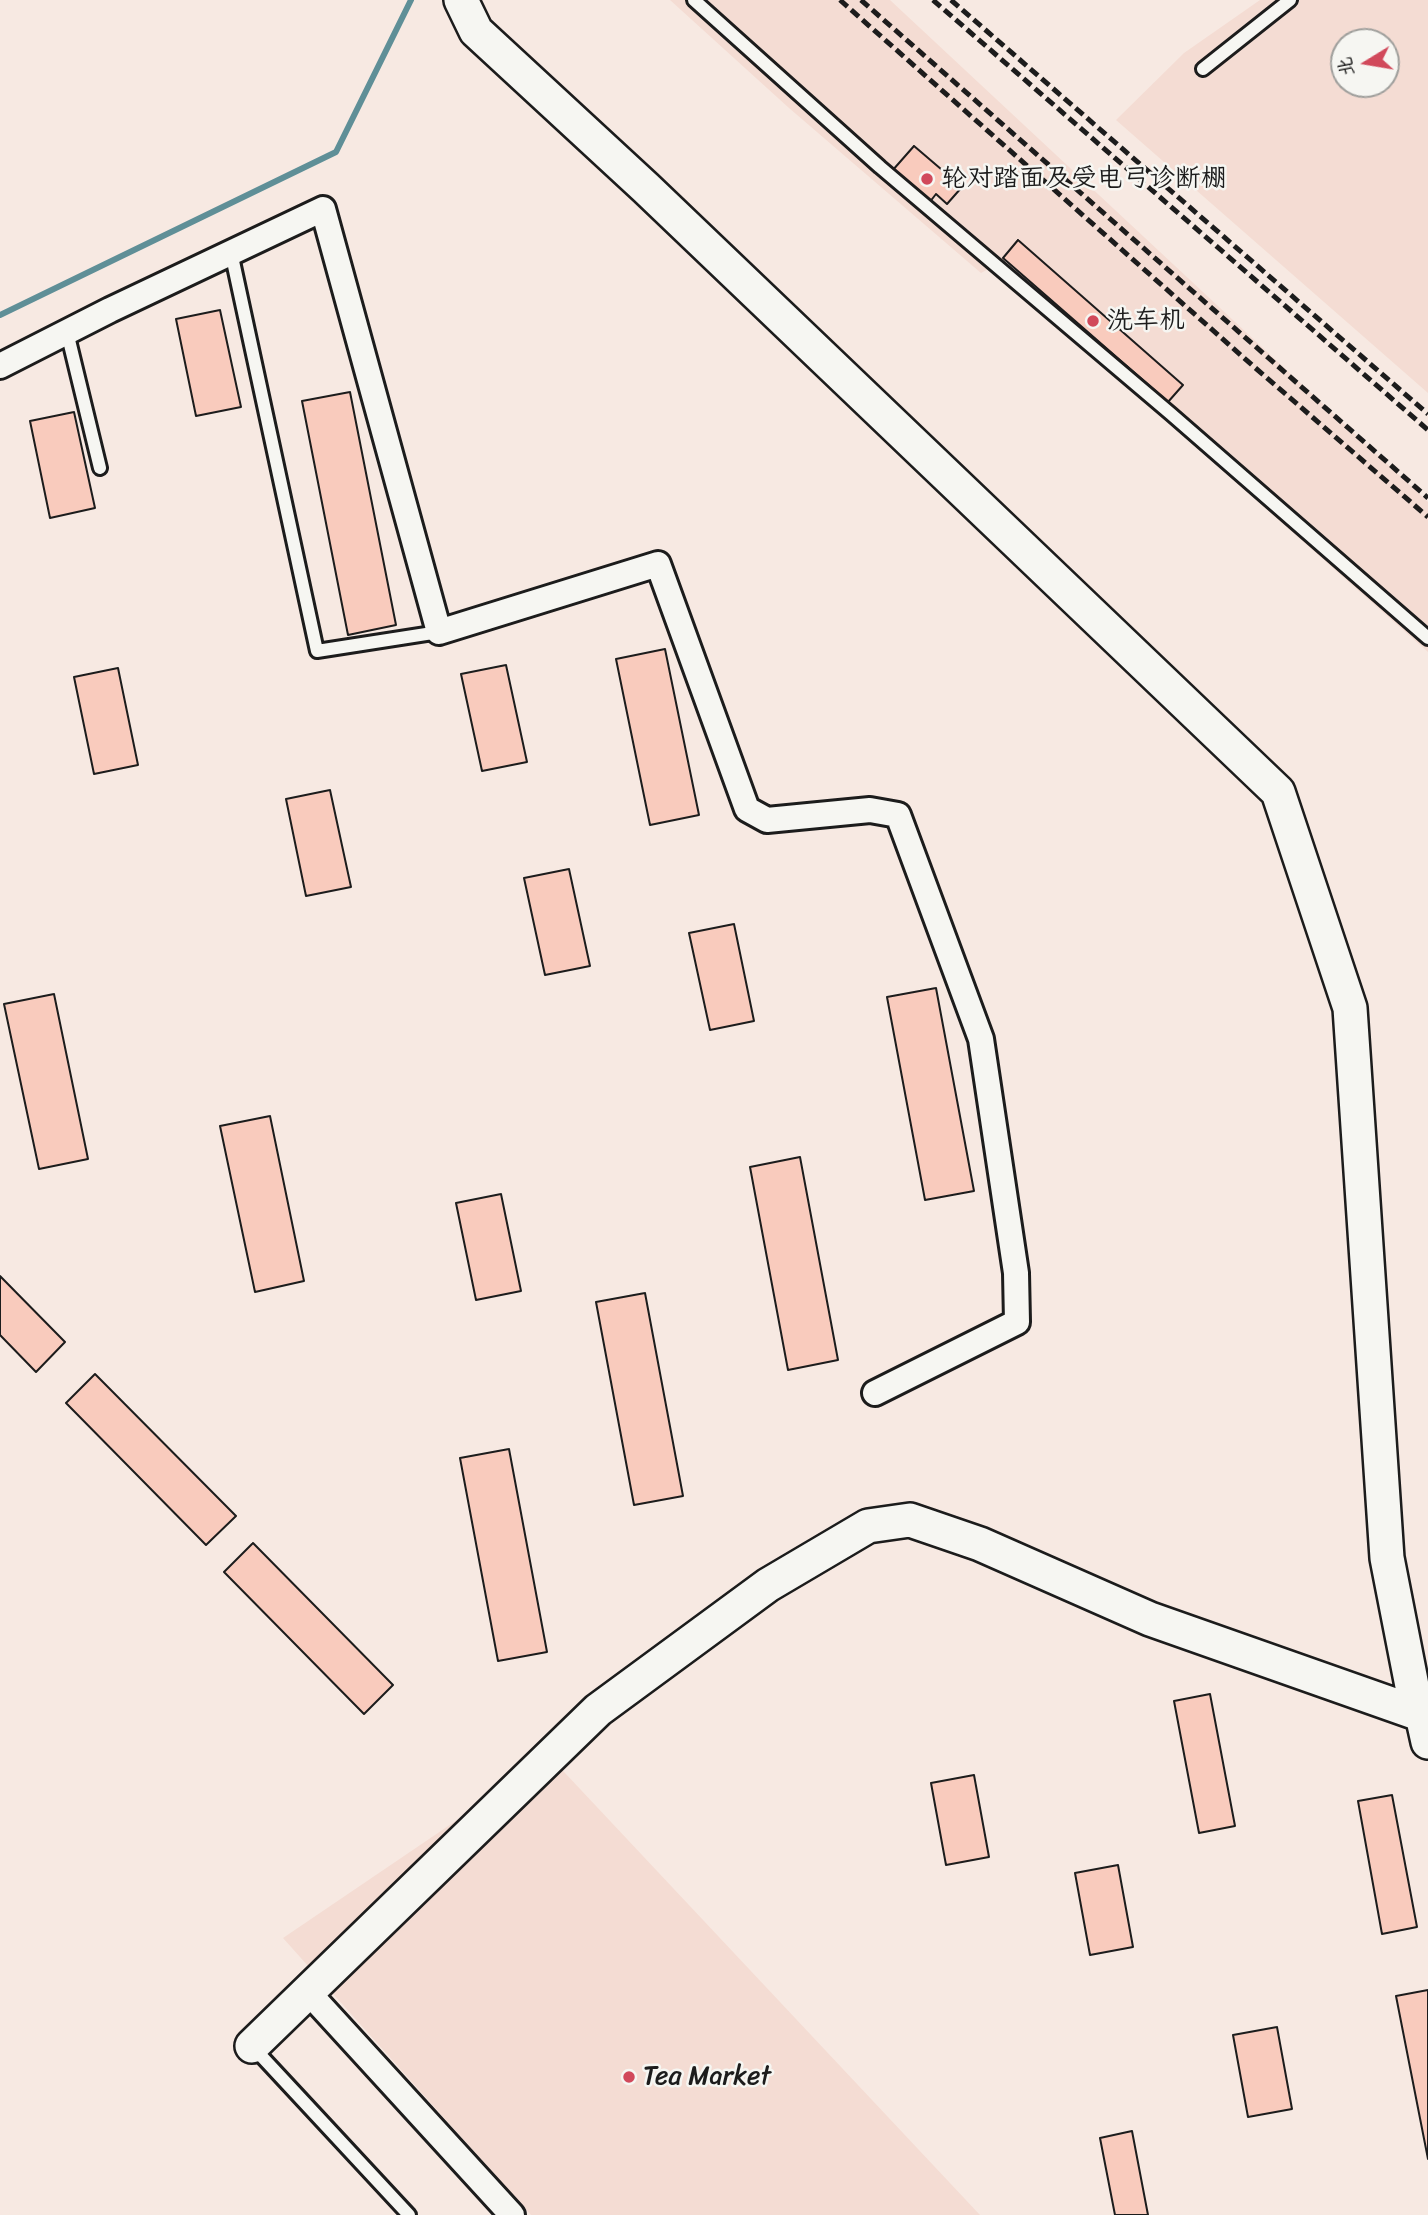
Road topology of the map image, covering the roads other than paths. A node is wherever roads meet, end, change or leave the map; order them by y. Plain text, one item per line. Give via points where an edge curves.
1 (461, 0) edge
2 (694, 0) edge
3 (1290, 0) edge
4 (1203, 69) dead end
5 (231, 252) junction
6 (67, 332) junction
7 (0, 366) edge
8 (100, 468) dead end
9 (439, 632) junction
10 (1428, 638) edge
11 (875, 1393) dead end
12 (1426, 1724) edge
13 (308, 1992) junction
14 (252, 2046) joint
15 (409, 2215) edge
16 (512, 2215) edge

1 - 12 street via 476,31 1278,792 1350,1008 1387,1558 1413,1691
2 - 10 lane via 880,167
3 - 4 lane
5 - 6 street
5 - 9 lane via 317,651
5 - 9 street via 323,209
6 - 7 street
6 - 8 lane
9 - 11 street via 658,564 747,809 767,820 870,810 898,816 981,1039 1016,1273 1017,1322
12 - 13 street via 1150,1619 980,1544 910,1520 868,1526 768,1585 598,1710
13 - 14 street
13 - 16 street
14 - 15 lane

